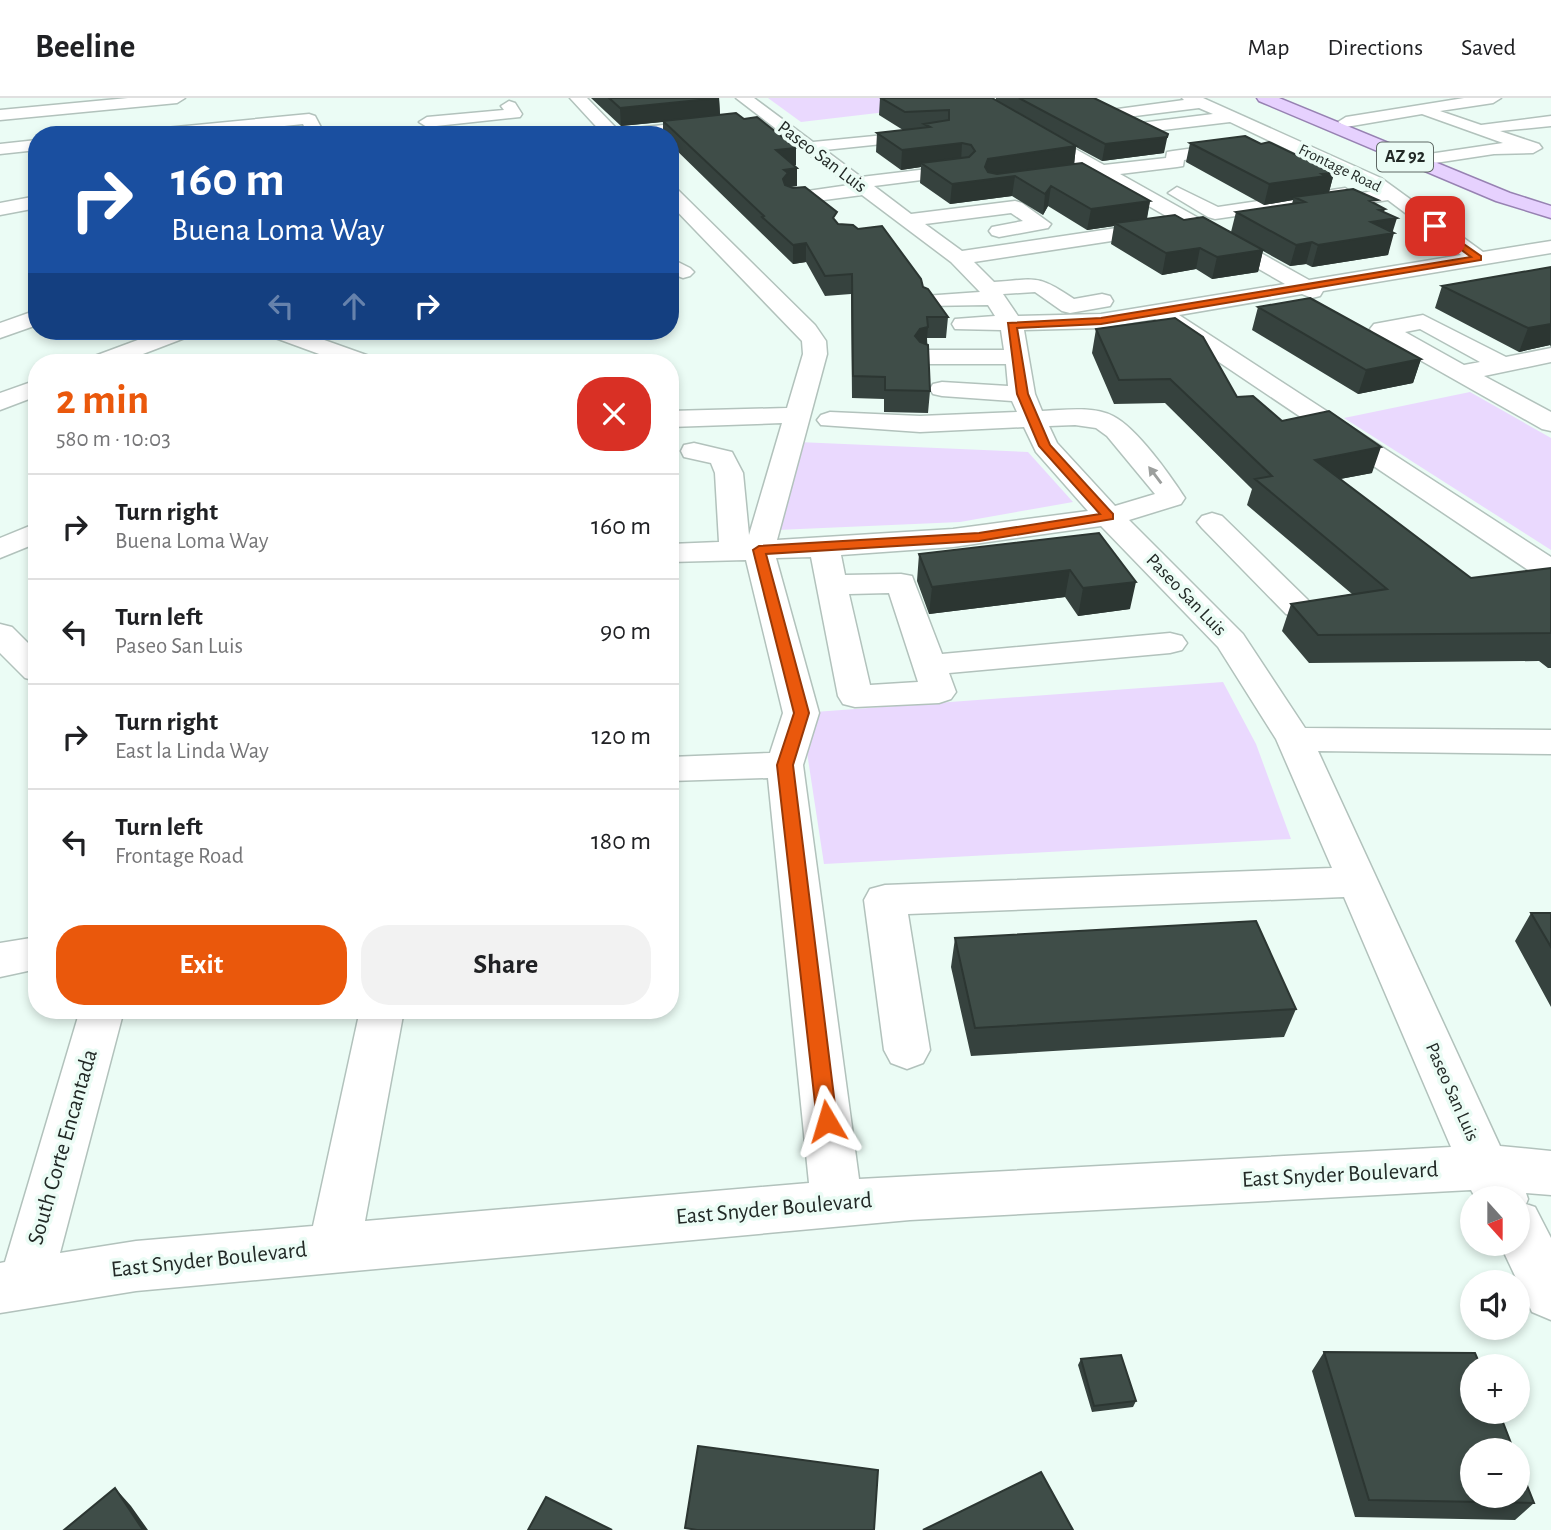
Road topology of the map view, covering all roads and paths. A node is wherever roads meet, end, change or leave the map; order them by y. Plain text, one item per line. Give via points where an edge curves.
1 (177, 98) edge
2 (578, 98) edge
3 (1265, 98) edge
4 (1289, 98) edge
5 (1493, 98) edge
6 (103, 101) edge
7 (1196, 101) edge
8 (417, 106) dead end
9 (972, 106) edge
10 (1418, 110) junction
11 (0, 115) edge
12 (515, 115) dead end
13 (1232, 117) junction
14 (1551, 121) edge
15 (1346, 122) junction
16 (873, 124) dead end
17 (1328, 124) junction
18 (237, 126) edge
19 (312, 126) edge
20 (429, 126) edge
21 (449, 126) edge
22 (604, 126) edge
23 (1482, 129) junction
24 (1262, 131) junction
25 (939, 133) edge
26 (1160, 144) edge
27 (28, 146) edge
28 (1296, 146) junction
29 (1542, 147) edge
30 (679, 148) edge
31 (0, 149) edge
32 (1435, 158) junction
33 (1326, 160) junction
34 (961, 170) edge
35 (1100, 171) junction
36 (1074, 175) edge
37 (1199, 180) edge
38 (1160, 184) junction
39 (1130, 188) junction
40 (679, 189) edge
41 (1391, 194) junction
42 (1359, 195) junction
43 (794, 198) edge
44 (28, 204) edge
45 (882, 206) edge
46 (0, 209) edge
47 (1550, 210) edge
48 (1191, 223) junction
49 (1551, 247) edge
50 (1478, 258) junction
51 (1304, 287) junction
52 (1123, 298) dead end
53 (1164, 300) junction
54 (932, 301) edge
55 (1338, 306) dead end
56 (28, 320) edge
57 (963, 324) dead end
58 (1012, 325) junction
59 (0, 331) edge
60 (158, 340) edge
61 (302, 340) edge
62 (322, 340) edge
63 (313, 344) junction
64 (122, 354) edge
65 (341, 354) edge
66 (1551, 355) edge
67 (928, 357) edge
68 (1016, 357) junction
69 (1504, 365) junction
70 (1461, 373) junction
71 (942, 389) dead end
72 (1028, 407) junction
73 (814, 418) junction
74 (679, 419) edge
75 (1551, 423) edge
76 (694, 451) dead end
77 (755, 453) junction
78 (1108, 516) junction
79 (1212, 522) dead end
80 (28, 537) edge
81 (824, 547) junction
82 (0, 549) edge
83 (747, 551) junction
84 (679, 553) edge
85 (1551, 571) edge
86 (832, 585) junction
87 (1297, 607) edge
88 (0, 634) edge
89 (1170, 643) dead end
90 (28, 662) edge
91 (930, 665) junction
92 (1294, 739) junction
93 (1551, 742) edge
94 (785, 765) junction
95 (679, 769) edge
96 (1358, 882) junction
97 (28, 955) edge
98 (0, 960) edge
99 (99, 1019) edge
100 (380, 1019) edge
101 (907, 1050) dead end
102 (1551, 1173) edge
103 (1494, 1183) edge
104 (837, 1203) junction
105 (334, 1248) junction
106 (1530, 1251) edge
107 (12, 1286) edge
108 (1551, 1294) edge

1 - 6 street
2 - 22 street
3 - 17 main road, AZ 92
4 - 15 main road, AZ 92
5 - 10 street
6 - 11 street
7 - 13 street, Frontage Road
7 - 13 street via 1109,114 1138,128
8 - 20 street
9 - 35 street via 995,111
10 - 15 street
10 - 23 street
12 - 21 street
13 - 24 street, Frontage Road
14 - 23 street
15 - 17 main road
15 - 32 main road, AZ 92
16 - 45 street
17 - 47 main road, AZ 92 via 1503,197
18 - 19 street via 309,119
23 - 29 street
24 - 26 street
24 - 28 street, Frontage Road
25 - 45 street
27 - 31 street
28 - 33 street, Frontage Road
28 - 35 street via 1261,151 1232,148 1173,156 1177,162
29 - 32 street
30 - 45 street
32 - 47 main road, AZ 92
33 - 41 street, Frontage Road
33 - 42 street via 1293,165
34 - 45 street
35 - 36 street
35 - 39 street
37 - 38 street
38 - 39 street
38 - 42 street via 1215,213
39 - 48 street
40 - 73 street via 814,341
41 - 42 street
41 - 50 street, Frontage Road
42 - 48 street
43 - 45 street
44 - 46 street
45 - 48 street via 1028,255
45 - 52 street via 1039,285 1070,306
45 - 54 street
45 - 58 street, Paseo San Luis
48 - 51 street
49 - 50 street
50 - 51 street
51 - 53 street via 1195,306
51 - 55 street
53 - 58 street via 1101,321
53 - 85 street
56 - 59 street
57 - 58 street
58 - 68 street, Paseo San Luis
60 - 64 street
61 - 63 street
62 - 63 street
63 - 65 street
66 - 69 street
67 - 68 street
68 - 72 street, Paseo San Luis
69 - 70 street
69 - 70 street via 1423,322 1382,329
70 - 75 street
71 - 72 street
72 - 73 street via 920,424
72 - 78 street, Paseo San Luis via 1045,446
78 -> 72 street via 1171,498 1156,475 1103,421
73 - 74 street
73 - 77 street
76 - 77 street
77 - 83 street
77 - 83 street via 729,473
78 - 81 street via 979,537
78 - 92 street, Paseo San Luis via 1231,641
79 - 87 street
80 - 82 street
81 - 83 street
81 - 86 street
83 - 84 street
83 - 94 street via 802,713
86 - 91 street via 901,583
86 - 91 street via 855,696 939,692
88 - 90 street
89 - 91 street
92 - 93 street
92 - 96 street, Paseo San Luis
94 - 95 street
94 - 104 street
96 - 101 street via 885,900
96 - 103 street, Paseo San Luis
97 - 98 street
99 - 107 street, South Corte Encantada
100 - 105 street
102 - 103 street, East Snyder Boulevard
103 - 104 street, East Snyder Boulevard
104 - 105 street, East Snyder Boulevard
105 - 107 street, East Snyder Boulevard via 136,1266
106 - 108 street

